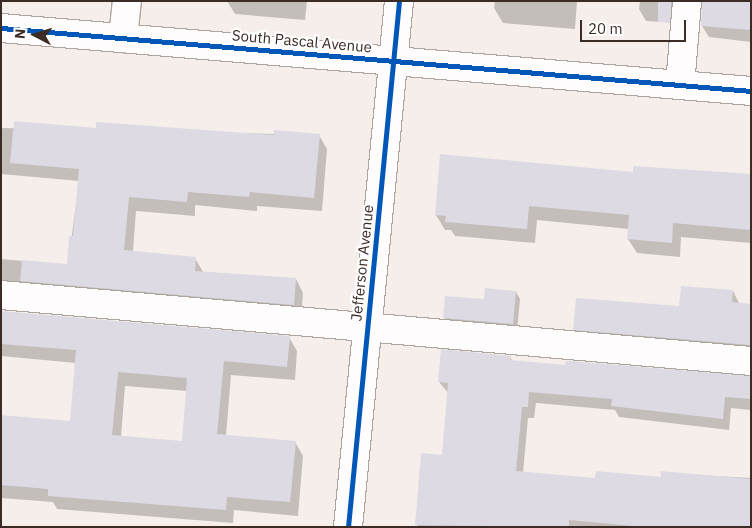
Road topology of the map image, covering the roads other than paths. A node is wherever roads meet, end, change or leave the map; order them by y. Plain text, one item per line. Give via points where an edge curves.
1 (127, 1) edge
2 (400, 1) edge
3 (687, 1) edge
4 (1, 28) edge
5 (123, 38) junction
6 (394, 61) junction
7 (680, 85) junction
8 (751, 91) edge
9 (1, 295) edge
10 (368, 329) junction
11 (751, 361) edge
12 (348, 527) edge

1 - 5 street
2 - 6 street, Jefferson Avenue
3 - 7 street
4 - 5 street, South Pascal Avenue
5 - 6 street, South Pascal Avenue
6 - 7 street, South Pascal Avenue
6 - 10 street, Jefferson Avenue
7 - 8 street, South Pascal Avenue
9 - 10 street
10 - 11 street
10 - 12 street, Jefferson Avenue

